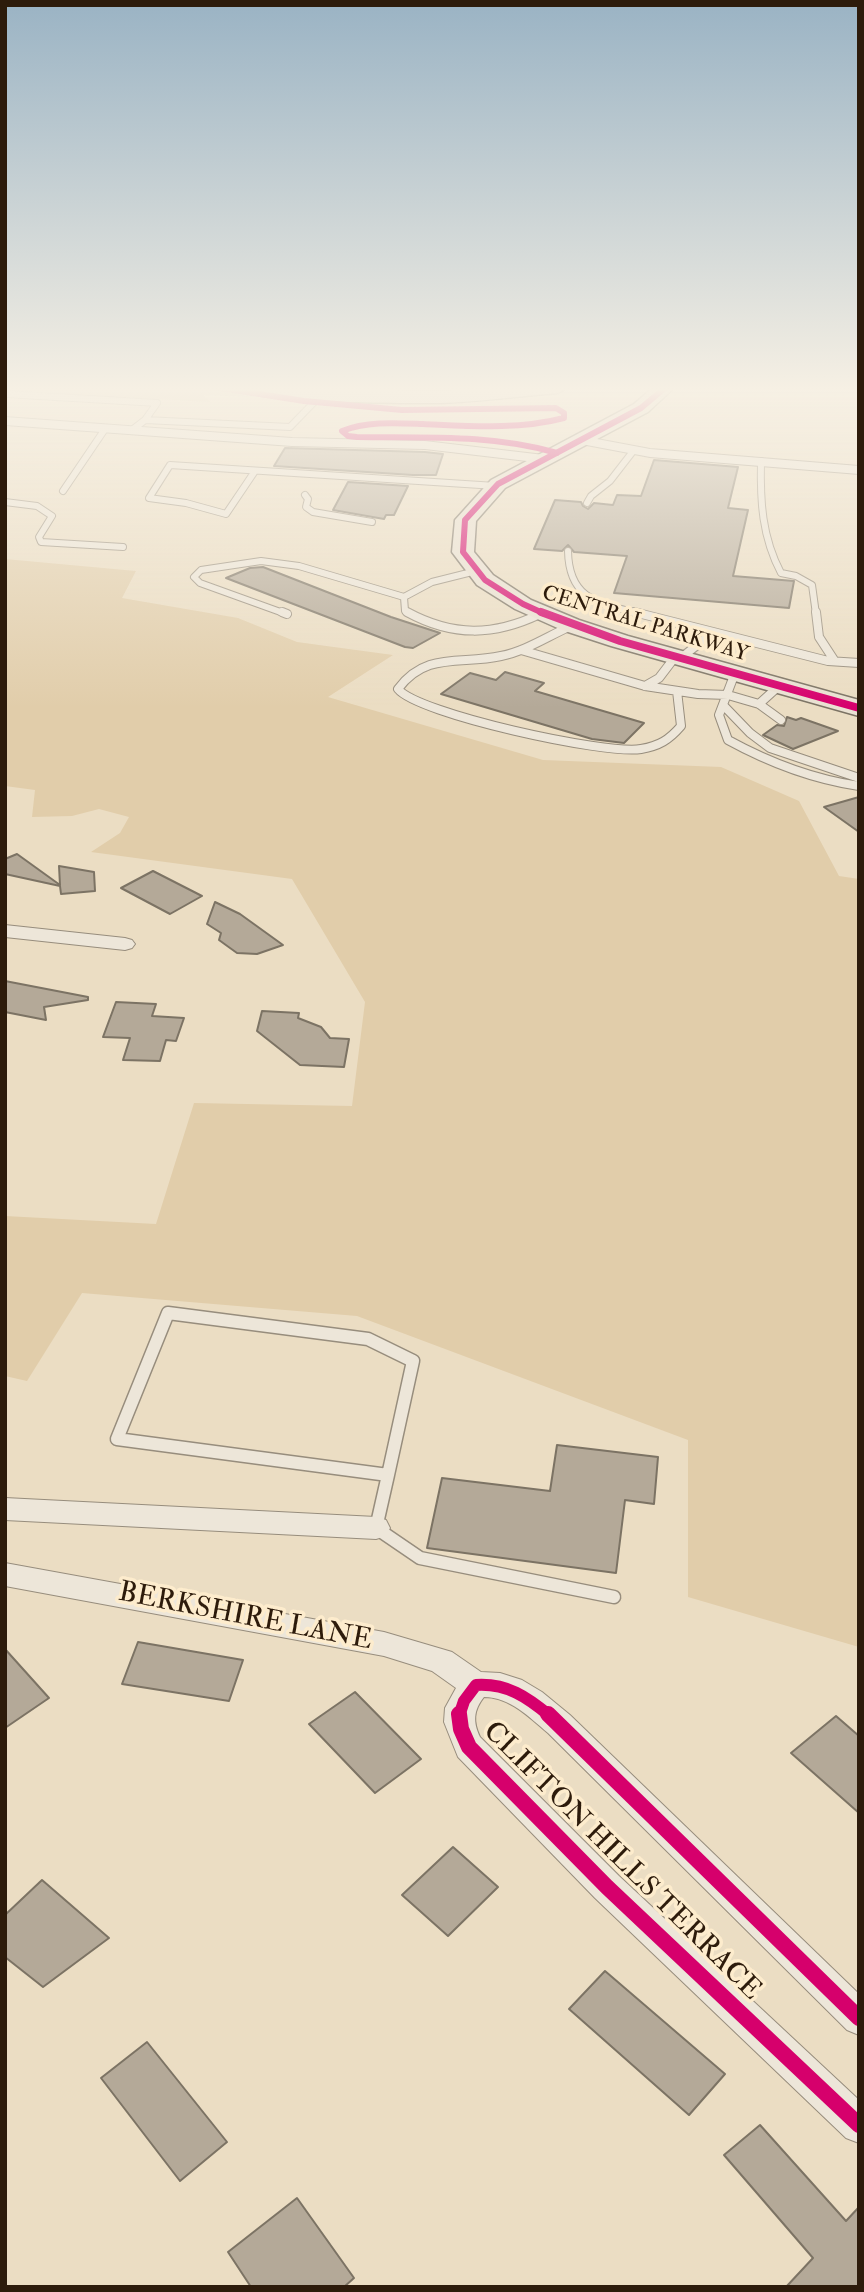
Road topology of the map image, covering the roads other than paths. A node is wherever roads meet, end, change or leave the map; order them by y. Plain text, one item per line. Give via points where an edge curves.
1 (152, 494) edge
2 (240, 494) edge
3 (486, 494) edge
4 (594, 494) edge
5 (760, 494) edge
6 (305, 495) dead end
7 (5, 502) edge
8 (587, 503) dead end
9 (372, 522) dead end
10 (123, 547) dead end
11 (568, 551) dead end
12 (476, 571) junction
13 (404, 597) junction
14 (288, 614) dead end
15 (540, 614) junction
16 (571, 626) junction
17 (712, 633) junction
18 (521, 650) junction
19 (678, 657) junction
20 (834, 660) junction
21 (859, 663) edge
22 (731, 684) junction
23 (780, 685) junction
24 (645, 686) junction
25 (677, 691) junction
26 (759, 704) junction
27 (723, 705) junction
28 (859, 708) edge
29 (781, 720) dead end
30 (859, 778) edge
31 (859, 786) edge
32 (5, 932) edge
33 (125, 944) dead end
34 (388, 1475) junction
35 (5, 1509) edge
36 (376, 1528) junction
37 (5, 1574) edge
38 (614, 1597) dead end
39 (476, 1685) junction
40 (859, 2018) edge
41 (859, 2125) edge

1 - 2 lane via 149,498 226,514
3 - 12 main road, CENTRAL PARKWAY via 474,504 462,530 466,555
4 - 8 lane
5 - 20 lane via 769,552 781,573 812,584 819,637
6 - 9 lane via 306,507 322,515
7 - 10 lane via 43,508 52,516 39,537 41,542
11 - 17 lane via 572,582 589,598 617,610
12 - 13 lane via 432,582
12 - 15 main road, CENTRAL PARKWAY via 505,595
13 - 14 lane via 299,566 261,561 201,570 194,577
13 - 15 lane via 405,611 440,626 504,629
15 - 16 main road, CENTRAL PARKWAY
16 - 18 lane
16 - 19 main road, CENTRAL PARKWAY
17 - 19 lane
17 - 20 lane
18 - 24 lane
18 - 25 lane via 431,662 402,681 398,689 417,701 581,747 630,751 663,744 681,726
19 - 22 main road, CENTRAL PARKWAY
19 - 24 lane
20 - 21 lane
22 - 23 main road, CENTRAL PARKWAY
22 - 25 lane
22 - 26 lane
22 - 27 lane
23 - 26 lane
23 - 28 main road, CENTRAL PARKWAY
24 - 25 lane
26 - 29 lane
27 - 30 lane via 759,741
27 - 31 lane via 719,715 728,740 761,758 834,783
32 - 33 street
34 - 34 lane via 412,1361 368,1339 168,1313 117,1438
34 - 36 lane
35 - 36 street
36 - 38 lane via 420,1558
37 - 39 street, BERKSHIRE LANE via 384,1644 441,1661
39 - 40 street, CLIFTON HILLS TERRACE via 495,1683 527,1697 559,1724
39 - 41 street, CLIFTON HILLS TERRACE via 458,1714 459,1730 469,1747 616,1896

